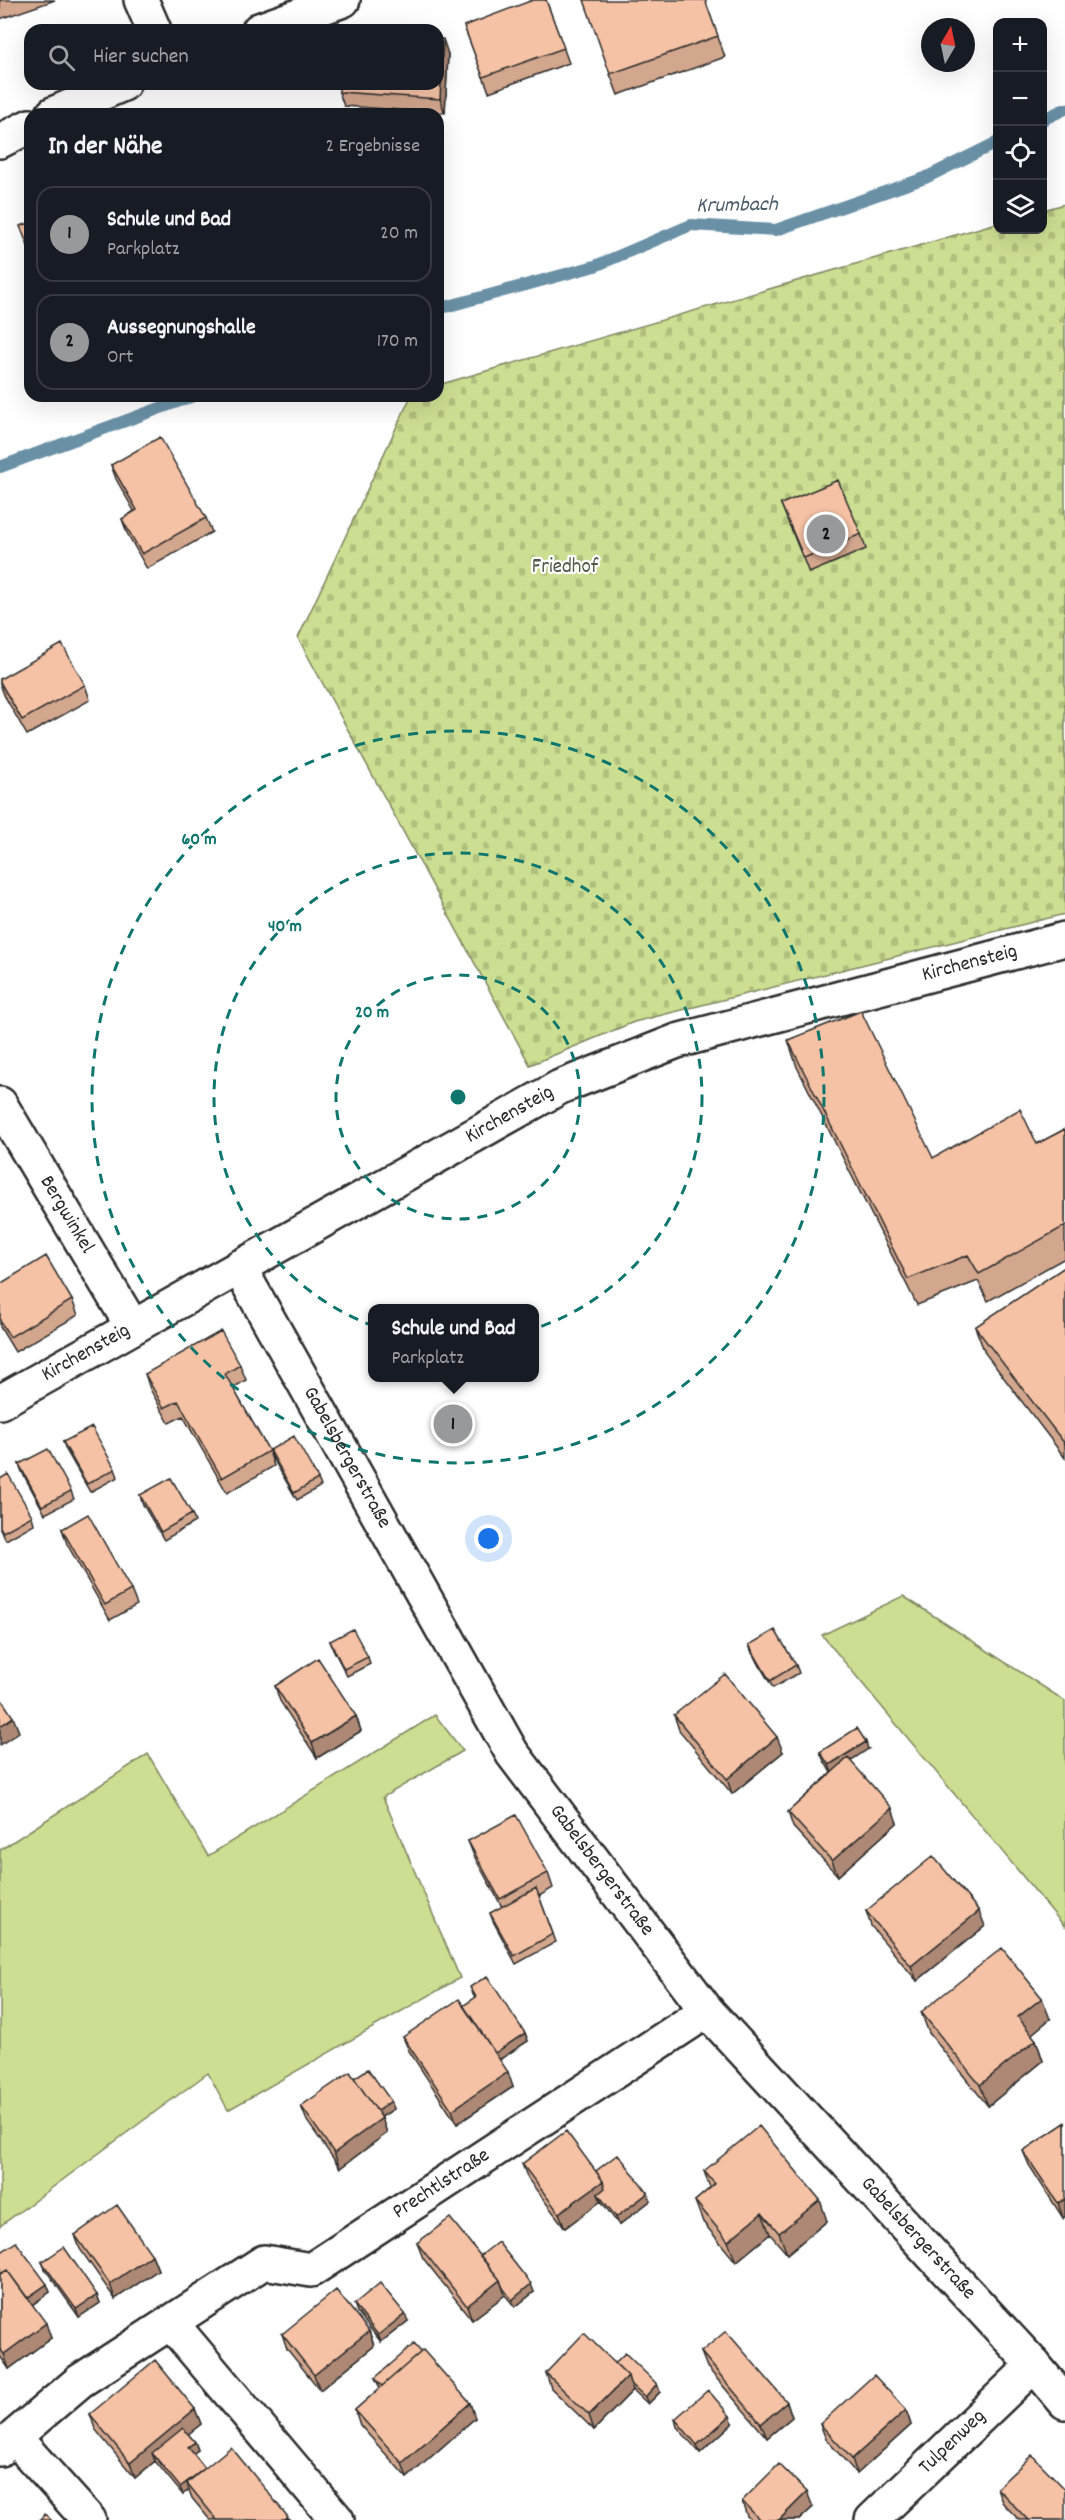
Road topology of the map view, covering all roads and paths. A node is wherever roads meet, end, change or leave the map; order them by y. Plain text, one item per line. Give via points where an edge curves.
1 (141, 0) edge
2 (343, 0) edge
3 (151, 24) edge
4 (276, 24) edge
5 (109, 90) edge
6 (66, 108) edge
7 (24, 129) edge
8 (0, 141) edge
9 (1065, 939) edge
10 (0, 1104) edge
11 (239, 1267) junction
12 (132, 1326) junction
13 (0, 1401) edge
14 (706, 2011) junction
15 (171, 2323) junction
16 (1034, 2365) junction
17 (1065, 2402) edge
18 (7, 2443) edge
19 (88, 2520) edge
20 (336, 2520) edge
21 (872, 2520) edge

1 - 3 street
2 - 4 street
5 - 6 street
7 - 8 street
9 - 11 street, Kirchensteig via 677,1041 645,1053 560,1087
10 - 12 street, Bergwinkel
11 - 12 street, Kirchensteig
11 - 14 street, Gabelsbergerstraße via 512,1753
12 - 13 street, Kirchensteig
14 - 15 street, Prechtlstraße via 311,2270 264,2262
14 - 16 street, Gabelsbergerstraße
15 - 18 street, Prechtlstraße via 80,2381
15 - 20 street
16 - 17 street, Gabelsbergerstraße
16 - 21 street, Tulpenweg
18 - 19 street, Prechtlstraße

